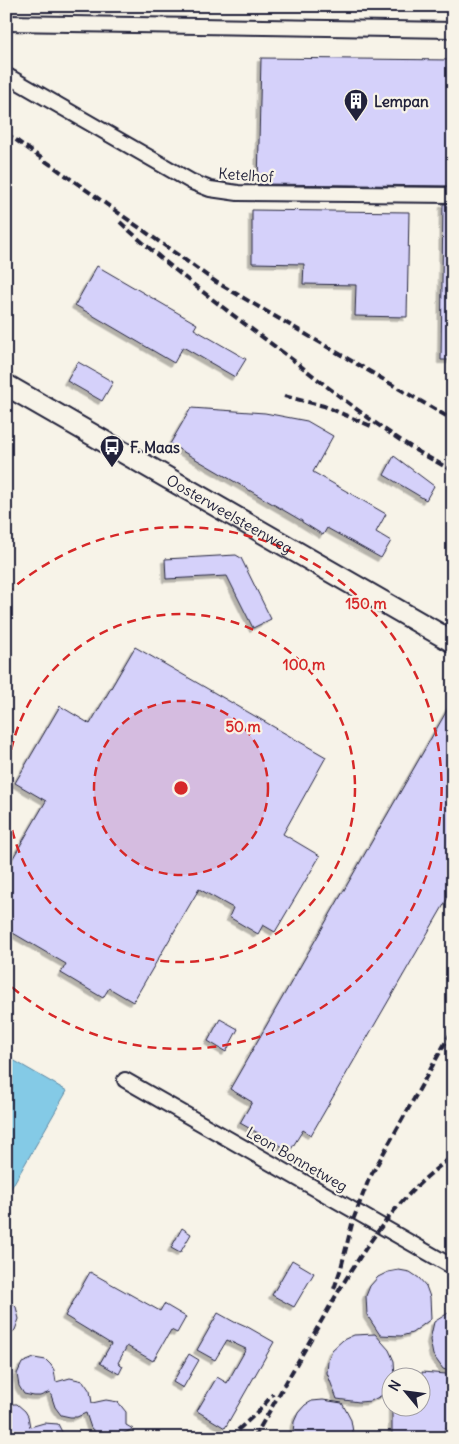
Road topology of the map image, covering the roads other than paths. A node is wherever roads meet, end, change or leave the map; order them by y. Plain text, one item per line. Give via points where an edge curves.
1 (6, 23) edge
2 (453, 30) edge
3 (6, 76) edge
4 (453, 195) edge
5 (6, 386) edge
6 (453, 642) edge
7 (125, 1080) dead end
8 (453, 1267) edge

1 - 2 street
3 - 4 street, Ketelhof via 210,189 238,194
5 - 6 main road, Oosterweelsteenweg
7 - 8 street, Leon Bonnetweg

